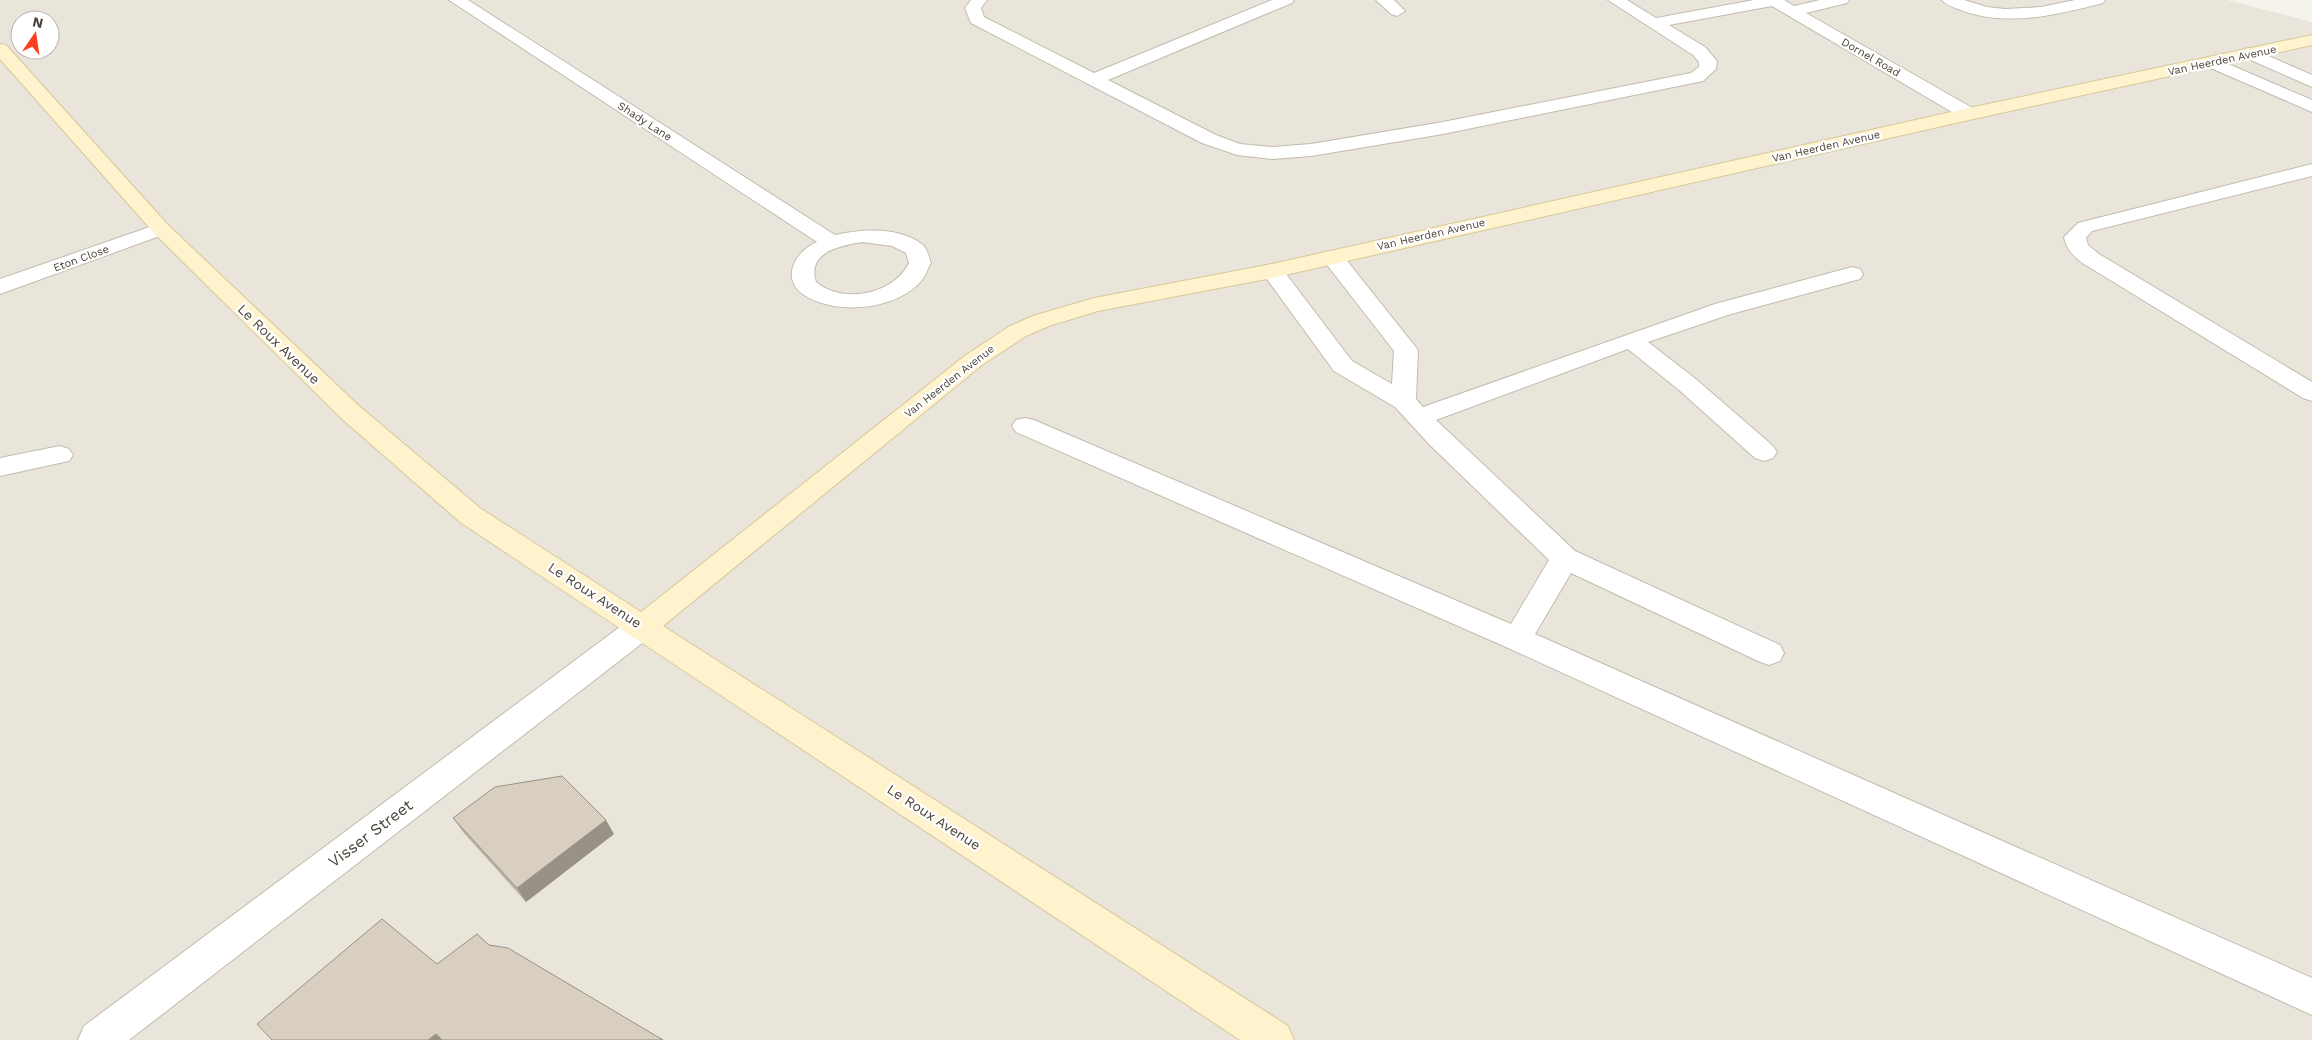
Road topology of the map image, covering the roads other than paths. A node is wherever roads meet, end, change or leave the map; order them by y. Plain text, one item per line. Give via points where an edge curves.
1 (457, 0) edge
2 (979, 0) edge
3 (1286, 0) edge
4 (1384, 0) edge
5 (1616, 0) edge
6 (1841, 0) edge
7 (1950, 0) edge
8 (2098, 0) edge
9 (1774, 1) edge
10 (1792, 10) junction
11 (1397, 11) dead end
12 (1654, 23) junction
13 (2312, 40) edge
14 (0, 48) edge
15 (2250, 53) junction
16 (2212, 62) junction
17 (1095, 79) junction
18 (2312, 82) edge
19 (2312, 107) edge
20 (1969, 114) junction
21 (2312, 170) edge
22 (161, 229) junction
23 (832, 243) junction
24 (1332, 257) junction
25 (1272, 271) junction
26 (1852, 274) dead end
27 (0, 287) edge
28 (1631, 340) junction
29 (2312, 393) edge
30 (1412, 409) junction
31 (1025, 426) dead end
32 (1764, 452) dead end
33 (60, 455) dead end
34 (0, 467) edge
35 (1565, 558) junction
36 (642, 626) junction
37 (1517, 639) junction
38 (1769, 653) dead end
39 (2312, 997) edge
40 (98, 1040) edge
41 (1274, 1040) edge

1 - 23 street, Shady Lane
2 - 17 street via 973,8 977,20
3 - 17 street
4 - 11 street
5 - 12 street
6 - 10 street
7 - 8 street via 1981,12 2016,15
9 - 10 street, Dornel Road
9 - 12 street
10 - 20 street, Dornel Road
12 - 17 street via 1704,56 1708,61 1702,74 1443,128 1290,152 1255,151 1224,145
13 - 15 street, Van Heerden Avenue
14 - 22 street, Le Roux Avenue
15 - 16 street, Van Heerden Avenue
15 - 18 street
16 - 19 street
16 - 20 street, Van Heerden Avenue
20 - 24 street, Van Heerden Avenue
21 - 29 street via 2085,227 2075,237 2079,248 2106,268
22 - 27 street, Eton Close
22 - 36 street, Le Roux Avenue via 350,412 470,515
23 - 23 street via 862,236 898,240 919,256 920,267 914,278 902,288 886,295 848,300 829,298 805,284 801,275 803,264 811,254
24 - 25 street, Van Heerden Avenue
24 - 30 street via 1406,350
25 - 30 street via 1343,366
25 - 36 street, Van Heerden Avenue via 1094,305 1041,321 1018,332 974,360
26 - 28 street via 1723,309
28 - 30 street
28 - 32 street
30 - 35 street via 1439,439
31 - 37 street
33 - 34 street
35 - 37 street
35 - 38 street
36 - 40 street, Visser Street
36 - 41 street, Le Roux Avenue
37 - 39 street

